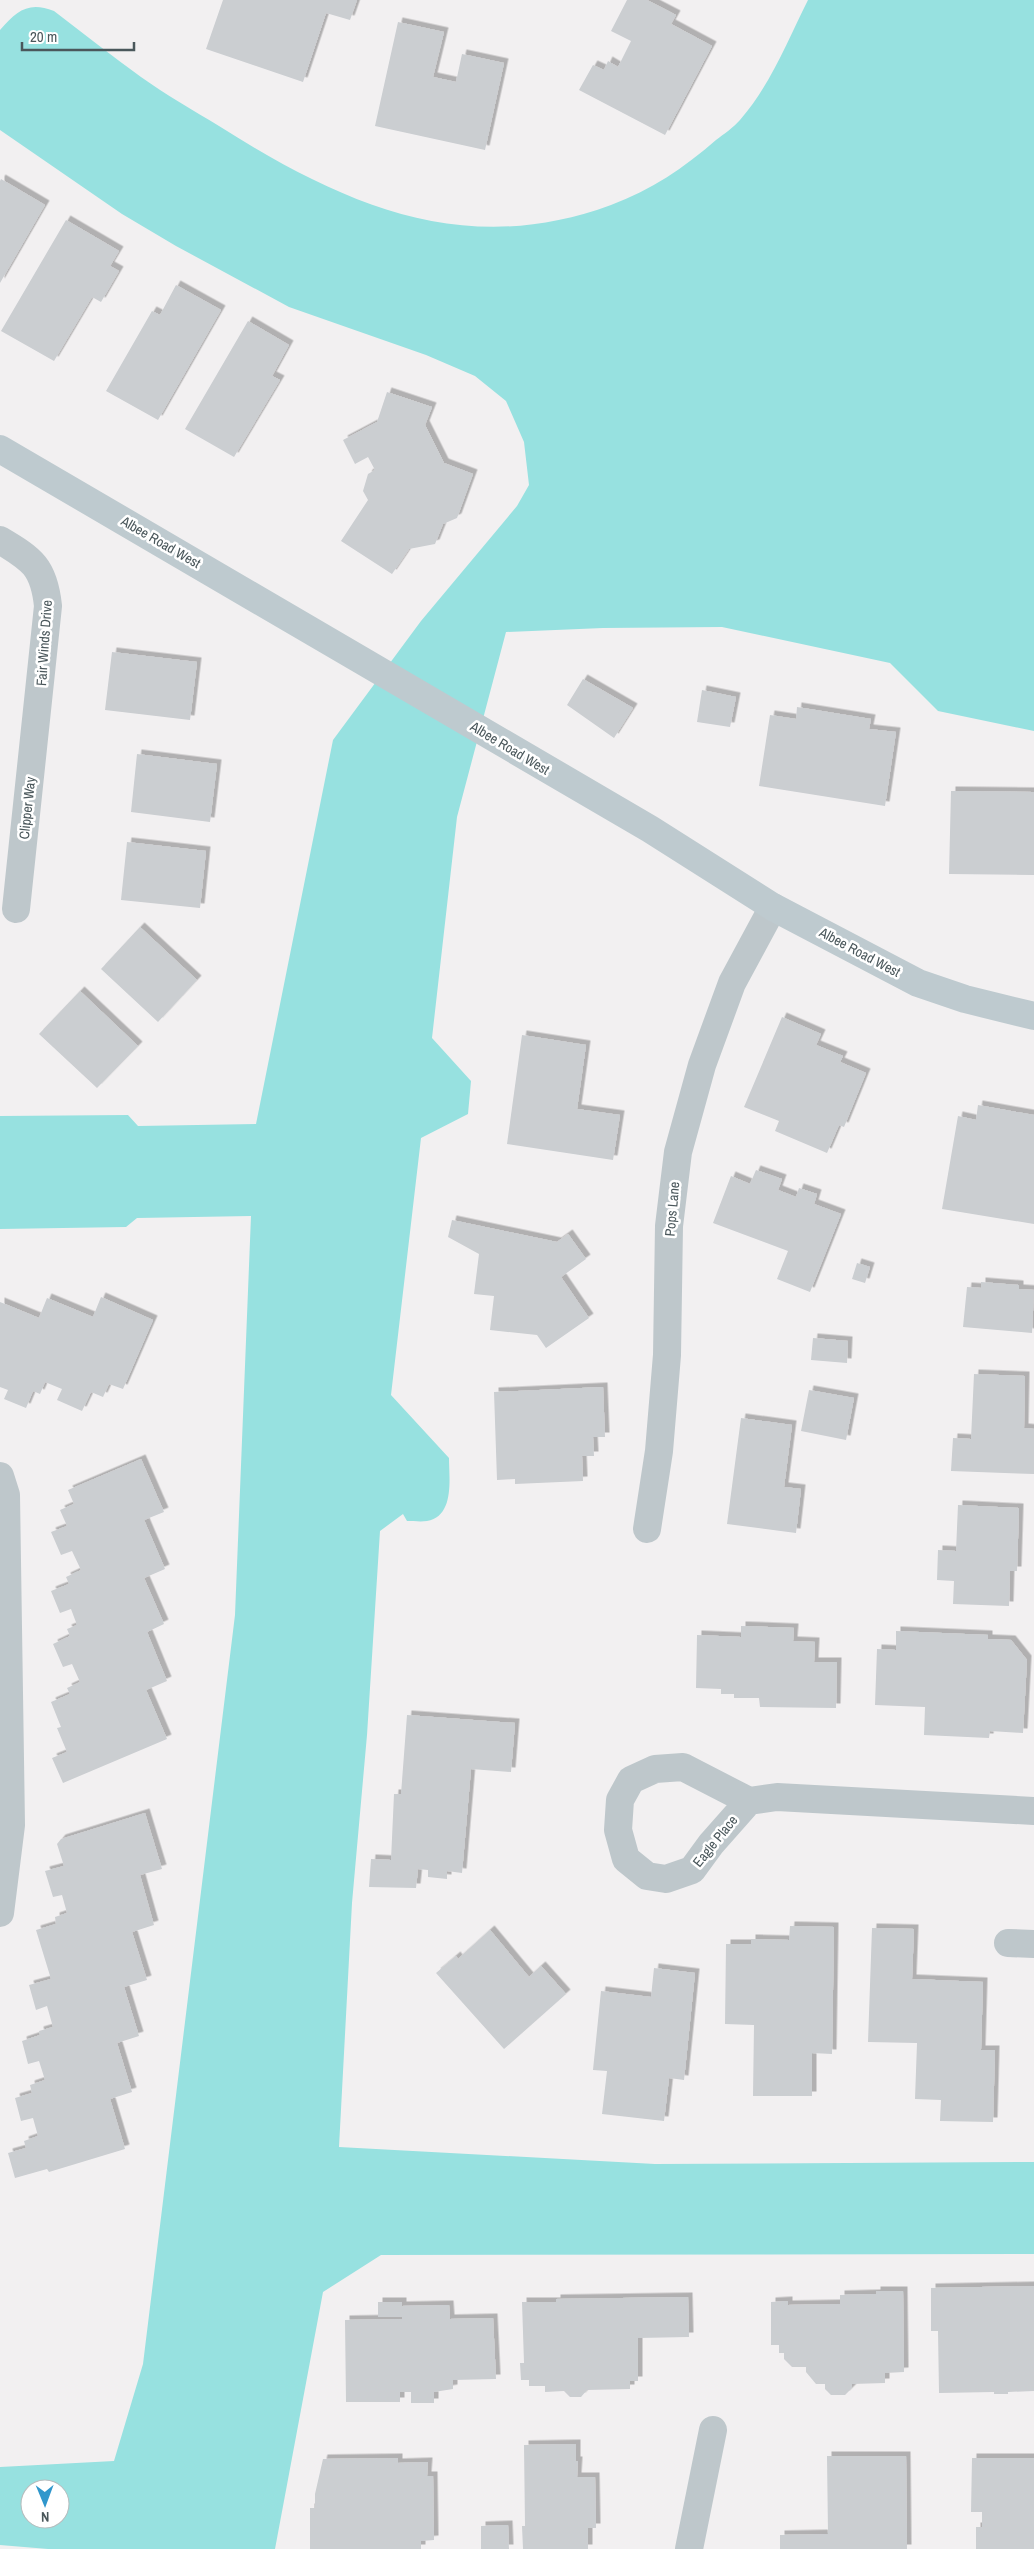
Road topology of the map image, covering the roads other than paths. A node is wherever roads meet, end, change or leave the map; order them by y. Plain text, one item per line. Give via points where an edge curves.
1 (0, 448) edge
2 (0, 540) edge
3 (38, 708) joint
4 (773, 907) junction
5 (16, 909) dead end
6 (1034, 1016) edge
7 (0, 1476) edge
8 (647, 1529) dead end
9 (749, 1801) junction
10 (1034, 1811) edge
11 (2, 1879) edge
12 (0, 1913) edge
13 (713, 2430) dead end
14 (689, 2549) edge

1 - 4 street, Albee Road West via 650,829
2 - 3 street, Fair Winds Drive via 26,555 42,572 46,587 48,606
3 - 5 street, Clipper Way
4 - 6 street, Albee Road West via 918,983 965,999
4 - 8 street, Pops Lane via 732,984 702,1065 678,1152 669,1226 667,1355 659,1451
7 - 11 street via 6,1494 11,1825
9 - 9 street, Eagle Place via 683,1767 656,1769 631,1780 620,1800 618,1830 626,1859 647,1876 656,1878 666,1879 692,1870
9 - 10 street via 777,1797
11 - 12 street
13 - 14 street

